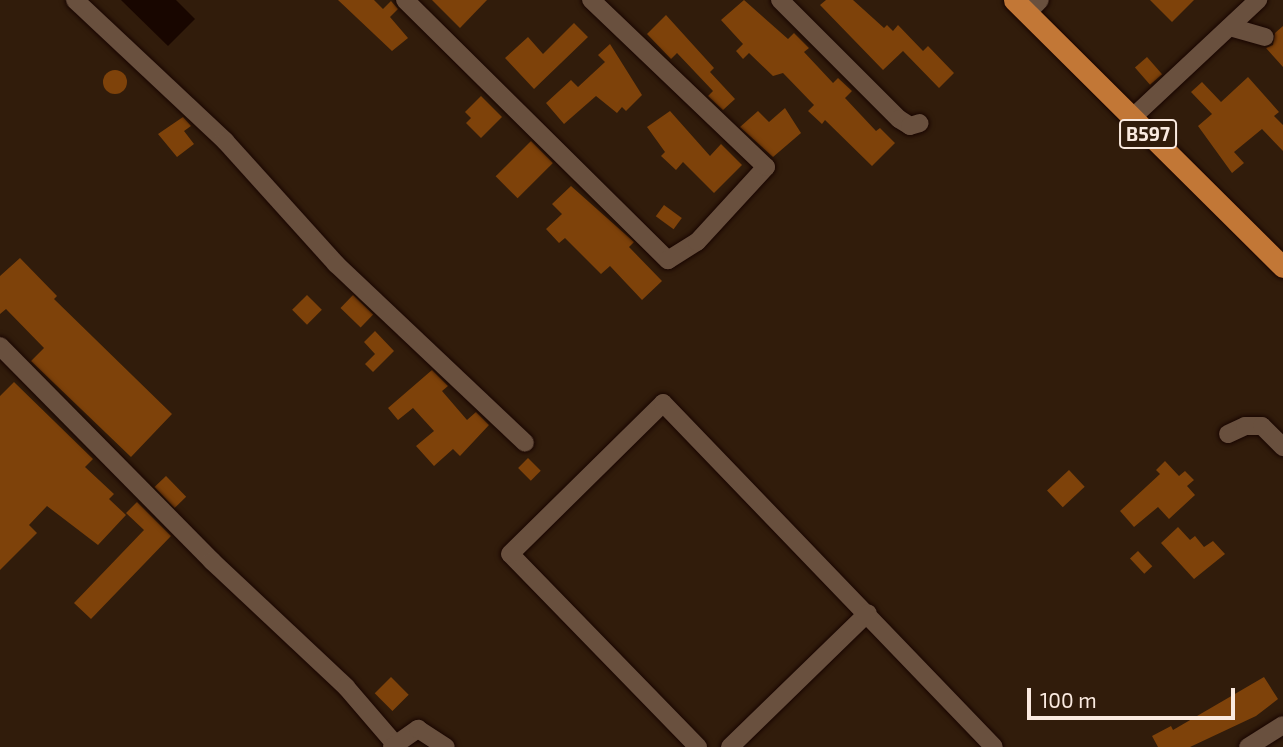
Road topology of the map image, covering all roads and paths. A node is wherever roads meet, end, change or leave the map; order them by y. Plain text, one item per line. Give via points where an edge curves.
1 (75, 0) edge
2 (405, 0) edge
3 (591, 0) edge
4 (780, 0) edge
5 (1258, 0) edge
6 (1027, 4) edge
7 (1230, 27) junction
8 (1265, 37) dead end
9 (1132, 118) junction
10 (920, 123) dead end
11 (1279, 256) edge
12 (0, 346) edge
13 (1228, 434) dead end
14 (525, 443) dead end
15 (1283, 447) edge
16 (868, 613) junction
17 (1283, 725) edge
18 (394, 745) edge
19 (446, 747) edge
20 (698, 747) edge
21 (730, 747) edge
22 (994, 747) edge
23 (1248, 747) edge

1 - 14 street via 225,141 336,264
2 - 3 street via 668,260 697,242 766,167
4 - 10 street via 899,119 909,126
5 - 7 street
6 - 9 main road, B597
7 - 8 street
7 - 9 street
9 - 11 main road, B597
12 - 18 street via 203,552 346,687
13 - 15 street via 1245,426 1262,426
16 - 20 street via 663,403 510,554
16 - 21 street
16 - 22 street
17 - 23 street
18 - 19 street via 418,729

